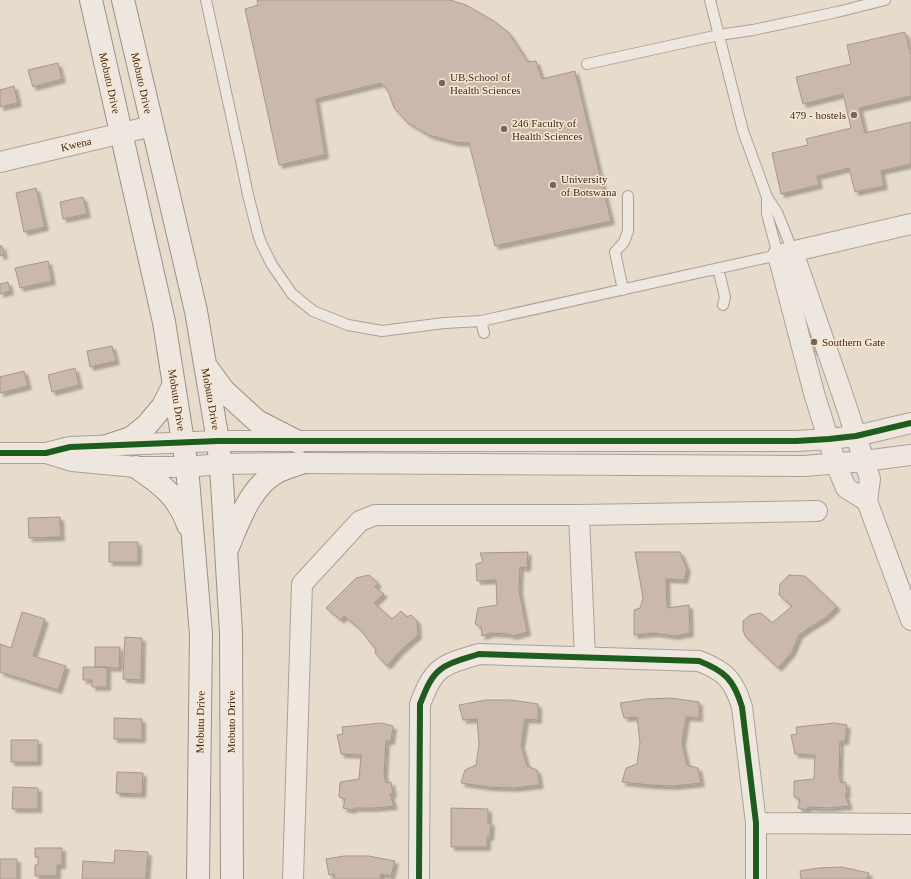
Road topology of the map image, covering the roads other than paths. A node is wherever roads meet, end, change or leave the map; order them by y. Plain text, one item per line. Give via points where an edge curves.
1 (91, 0) edge
2 (123, 0) edge
3 (206, 0) edge
4 (710, 0) edge
5 (885, 0) edge
6 (719, 35) junction
7 (587, 64) dead end
8 (152, 126) junction
9 (122, 134) junction
10 (0, 162) edge
11 (628, 196) dead end
12 (767, 197) junction
13 (911, 224) edge
14 (786, 253) junction
15 (718, 268) junction
16 (623, 290) junction
17 (723, 305) dead end
18 (482, 321) junction
19 (484, 333) dead end
20 (205, 364) junction
21 (174, 384) junction
22 (911, 423) edge
23 (856, 436) junction
24 (829, 439) junction
25 (218, 441) junction
26 (184, 442) junction
27 (298, 442) junction
28 (107, 446) junction
29 (0, 453) edge
30 (46, 453) junction
31 (911, 455) edge
32 (864, 461) junction
33 (300, 463) junction
34 (220, 464) junction
35 (836, 464) junction
36 (136, 467) junction
37 (187, 467) junction
38 (867, 501) junction
39 (817, 511) dead end
40 (578, 515) junction
41 (193, 542) junction
42 (226, 551) junction
43 (910, 617) edge
44 (585, 658) junction
45 (756, 823) junction
46 (911, 824) edge
47 (198, 879) edge
48 (232, 879) edge
49 (293, 879) edge
50 (419, 879) edge
51 (756, 879) edge

1 - 9 main road, Mobutu Drive
2 - 8 main road, Mobuto Drive
3 - 18 lane via 258,234 272,265 292,294 313,311 348,325 382,331
4 - 6 lane
5 - 6 lane via 753,30
6 - 7 lane
6 - 12 lane via 743,131
8 - 9 street, Kwena
8 - 20 main road, Mobuto Drive via 196,311
9 - 10 street, Kwena
9 - 21 main road, Mobutu Drive via 164,322
11 - 16 lane via 628,232 624,242 615,252
12 - 14 lane via 778,212
12 - 14 lane via 767,214
13 - 14 street
14 - 15 lane
14 - 23 street
14 - 24 street via 814,393
15 - 16 lane
15 - 17 lane via 724,297
16 - 18 lane
18 - 19 lane
20 - 25 main road, Mobuto Drive
20 - 27 main road via 224,391 247,413 257,421
21 - 26 main road, Mobutu Drive
21 - 28 main road via 163,406 147,424 131,438
22 - 23 street
23 - 24 street
23 - 32 street
24 - 27 street
24 - 35 street
25 - 26 street
25 - 27 street
25 - 34 main road, Mobuto Drive
26 - 28 street
26 - 37 main road, Mobutu Drive
28 - 30 street via 70,447
29 - 30 street
30 - 36 street via 72,461
31 - 32 street
32 - 35 street
32 - 38 street via 871,482
33 - 34 street
33 - 35 street via 791,466
33 - 42 main road via 277,472 254,494
34 - 37 street
34 - 42 main road, Mobuto Drive
35 - 38 street via 846,488
36 - 37 street
36 - 41 main road via 149,475 176,500
37 - 41 main road, Mobutu Drive
38 - 43 street
39 - 40 street
40 - 44 street
40 - 49 street via 374,516 360,521 304,580 300,598
41 - 47 main road, Mobutu Drive via 201,634
42 - 48 main road, Mobuto Drive via 231,633
44 - 45 street via 699,661 715,667 727,677 737,691 742,707
44 - 50 street via 479,654 458,660 441,669 431,681 420,704
45 - 46 street
45 - 51 street

